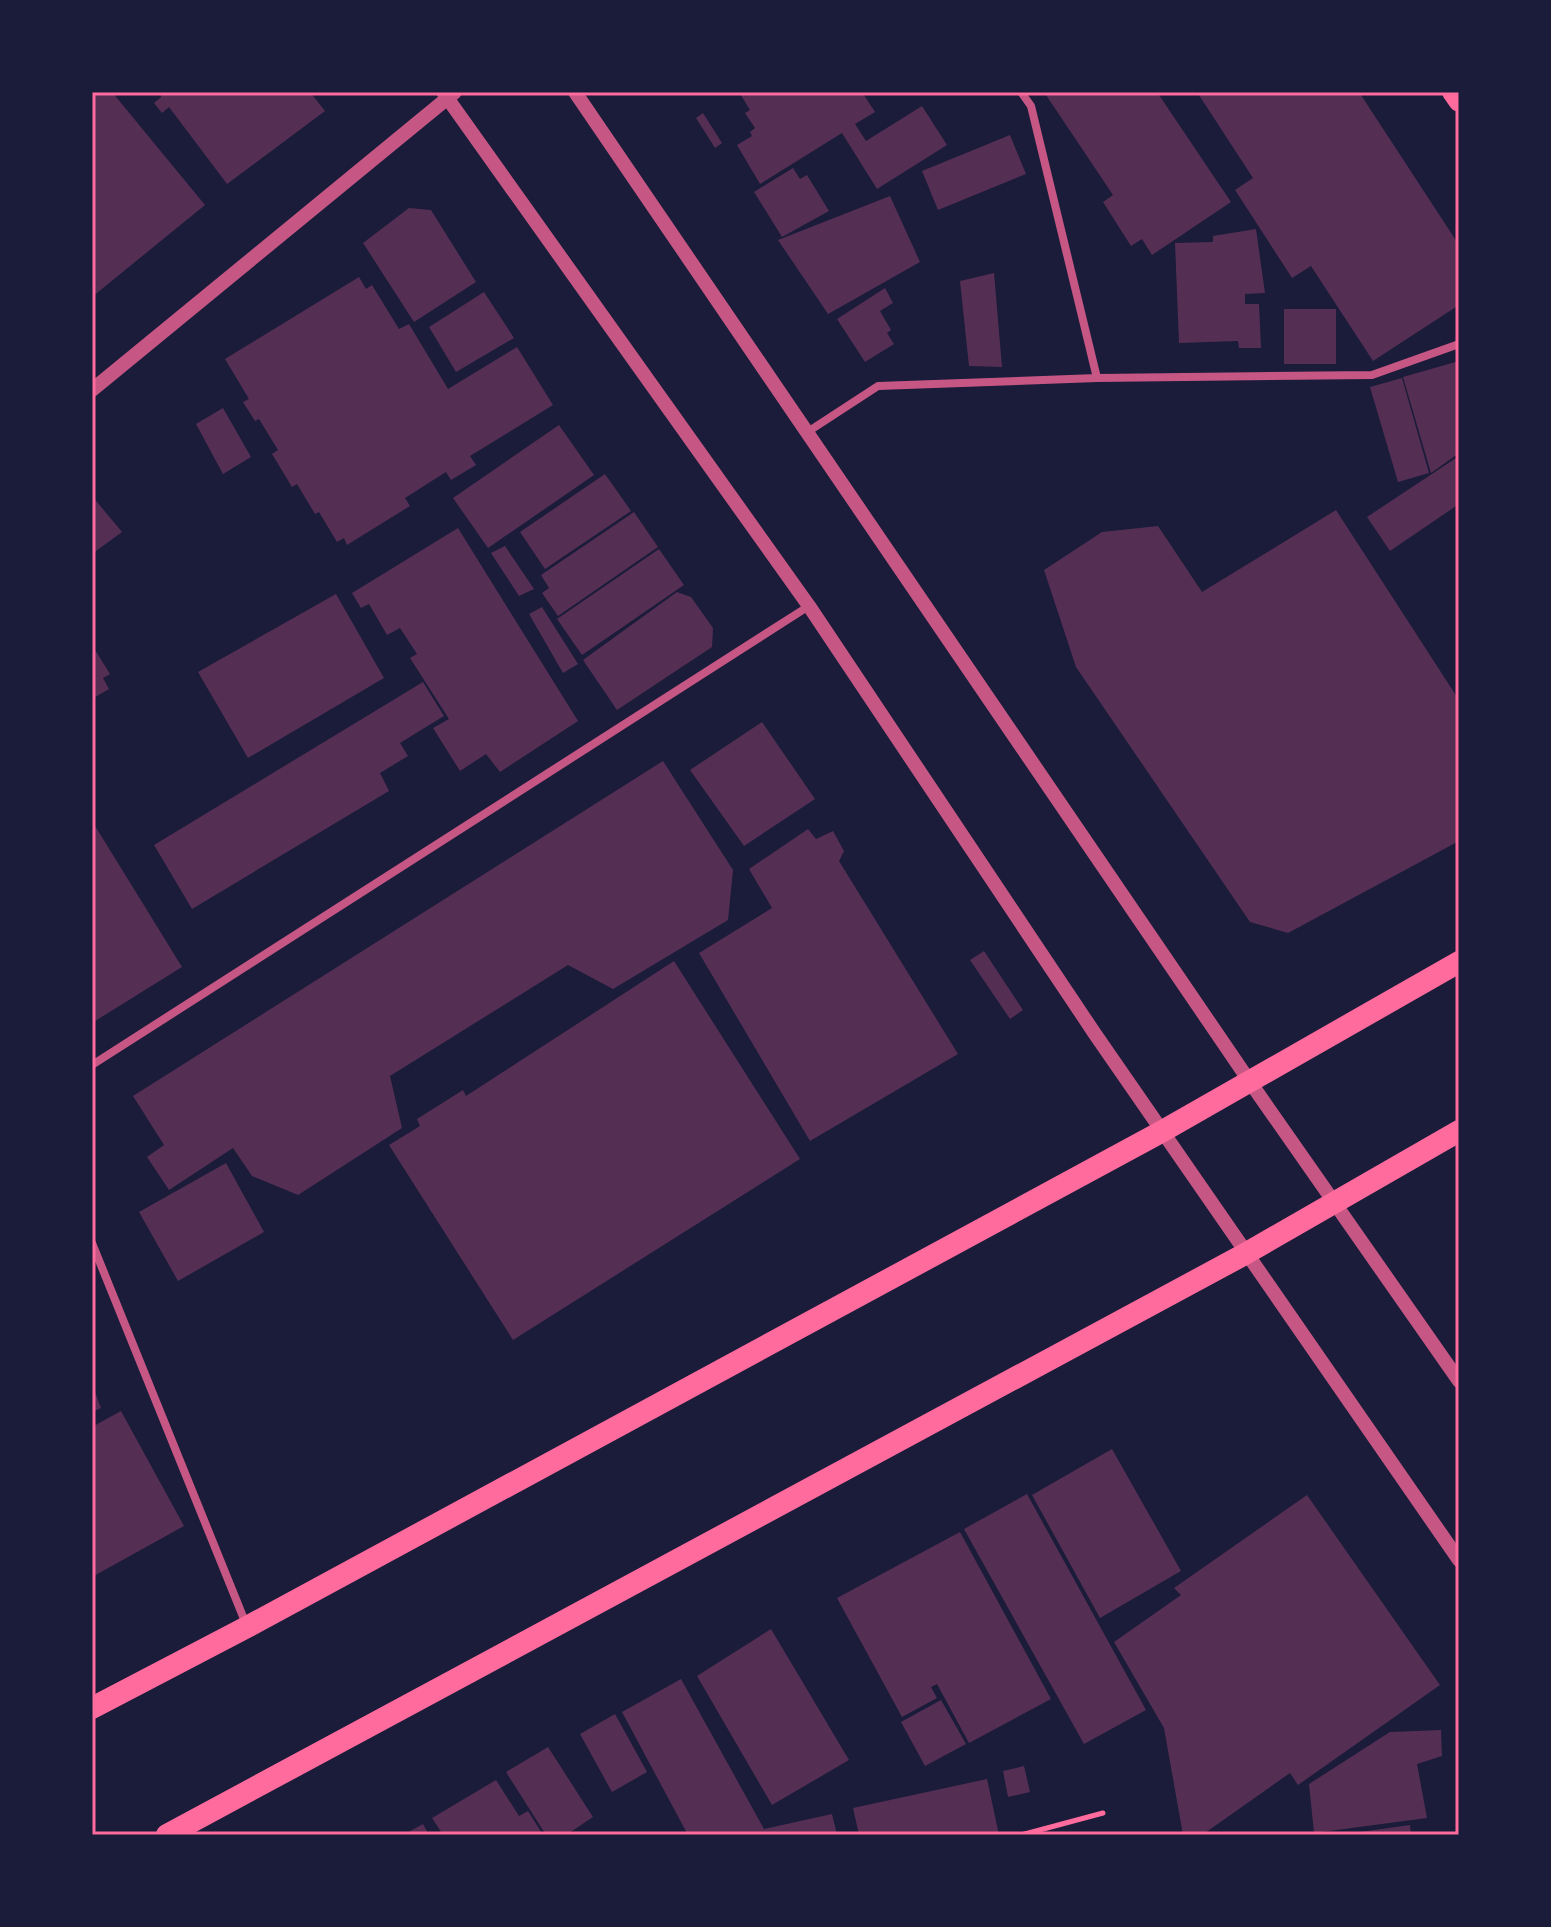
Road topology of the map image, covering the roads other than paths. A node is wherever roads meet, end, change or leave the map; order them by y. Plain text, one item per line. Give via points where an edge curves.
1 (575, 92) edge
2 (1021, 92) edge
3 (1452, 92) edge
4 (448, 94) edge
5 (1459, 102) edge
6 (1459, 344) edge
7 (1097, 378) junction
8 (92, 390) edge
9 (809, 431) junction
10 (809, 606) junction
11 (1459, 962) edge
12 (92, 1065) edge
13 (1250, 1082) junction
14 (1459, 1131) edge
15 (1161, 1132) junction
16 (1335, 1201) junction
17 (92, 1243) edge
18 (1245, 1254) junction
19 (1459, 1381) edge
20 (1459, 1560) edge
21 (247, 1627) junction
22 (92, 1708) edge
23 (167, 1835) edge

1 - 9 street
2 - 7 street via 1031,106
3 - 5 main road
4 - 8 street
4 - 10 street
6 - 7 street via 1372,375
7 - 9 street via 878,386
9 - 13 street
10 - 12 street
10 - 15 street
11 - 13 highway
13 - 15 highway
13 - 16 street
14 - 16 highway
15 - 18 street
15 - 21 highway
16 - 18 highway
16 - 19 street
17 - 21 street
18 - 20 street
18 - 23 highway
21 - 22 highway

